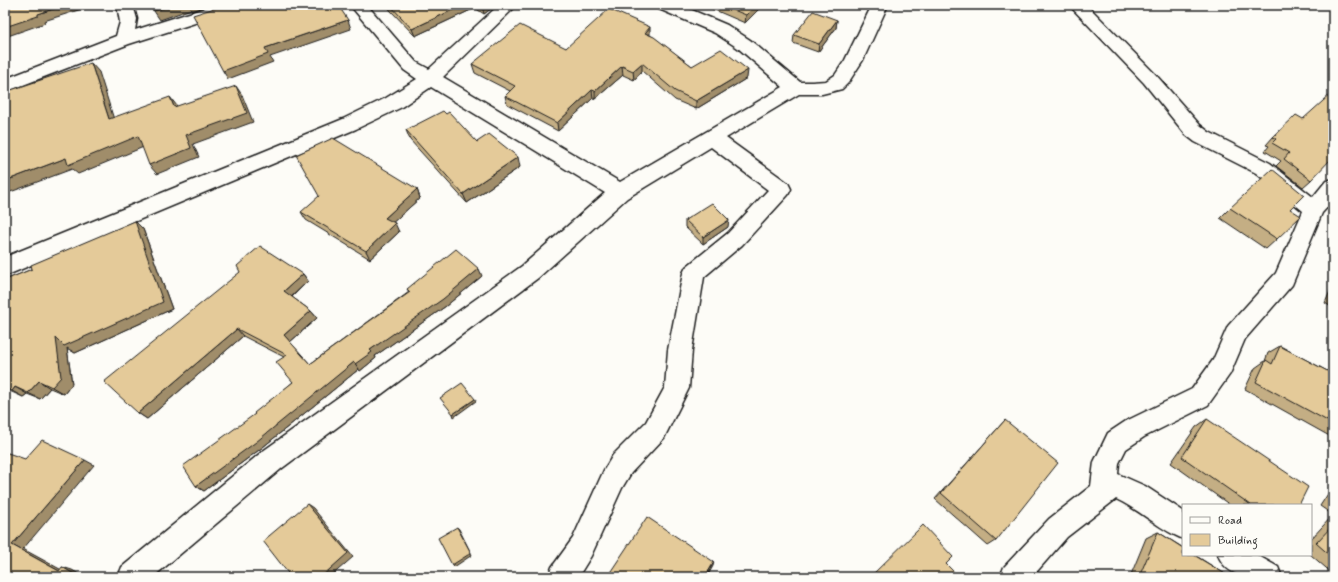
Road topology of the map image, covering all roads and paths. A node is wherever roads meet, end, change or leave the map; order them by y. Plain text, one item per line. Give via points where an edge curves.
1 (125, 5) edge
2 (233, 5) edge
3 (358, 5) edge
4 (509, 5) edge
5 (665, 5) edge
6 (880, 5) edge
7 (1077, 5) edge
8 (124, 40) junction
9 (429, 79) junction
10 (5, 86) edge
11 (796, 88) junction
12 (712, 138) junction
13 (1333, 187) edge
14 (620, 192) junction
15 (1314, 209) junction
16 (5, 267) edge
17 (1103, 493) junction
18 (1182, 525) edge
19 (1233, 556) edge
20 (132, 577) edge
21 (562, 577) edge
22 (1014, 577) edge
23 (1268, 577) edge

1 - 8 street via 129,25
2 - 8 street
3 - 9 street via 410,66
4 - 9 street
5 - 11 street via 721,29 739,40
6 - 11 street via 848,73 837,83 820,88
7 - 15 street via 1150,79 1193,130 1263,168
8 - 10 street
9 - 14 street
9 - 16 street via 379,111 221,178 66,239
11 - 12 street
12 - 14 street
12 - 21 street via 781,189 735,239 694,273 680,350 677,388 655,430 619,469 582,547
13 - 15 street
14 - 20 street via 530,272 272,460
15 - 17 street via 1284,280 1236,333 1222,367 1200,397 1135,429 1117,441 1107,462
17 - 18 street via 1113,484
17 - 22 street via 1058,528
19 - 23 street

